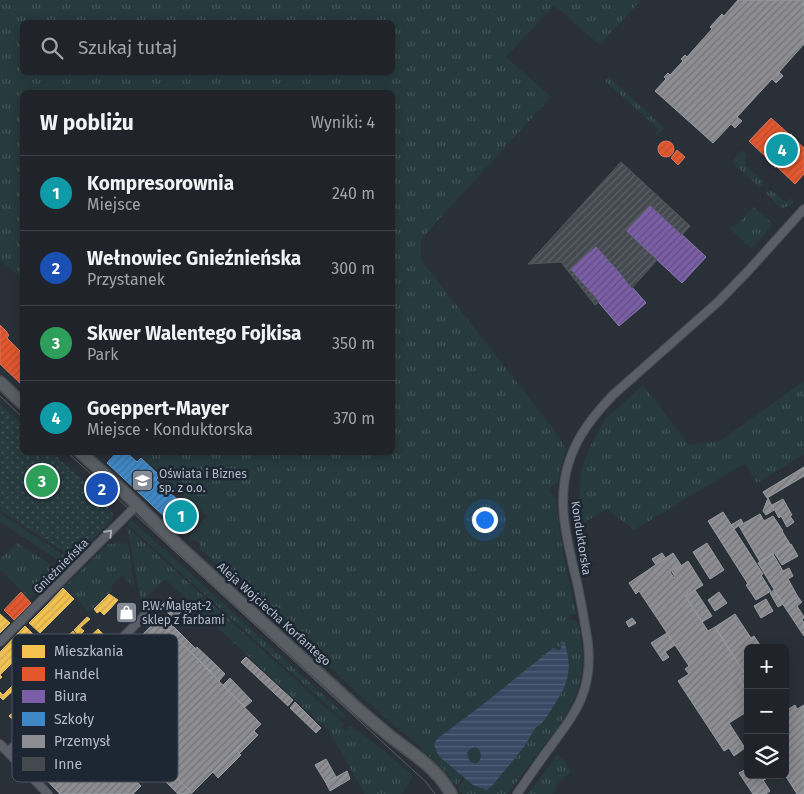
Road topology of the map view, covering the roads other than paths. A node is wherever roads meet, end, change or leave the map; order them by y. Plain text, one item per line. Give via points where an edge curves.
1 (804, 209) edge
2 (0, 382) edge
3 (20, 400) edge
4 (83, 455) edge
5 (137, 505) junction
6 (146, 614) dead end
7 (126, 634) edge
8 (0, 642) edge
9 (0, 744) edge
10 (12, 748) edge
11 (8, 752) junction
12 (12, 756) edge
13 (37, 782) edge
14 (48, 794) edge
15 (451, 794) edge
16 (516, 794) edge

1 - 16 street, Konduktorska via 719,301 612,395 580,436 567,468 563,511 588,644 589,674 576,710
2 - 3 main road
4 - 5 main road, Aleja Wojciecha Korfantego
8 -> 5 street, Gnieźnieńska
5 - 15 main road, Aleja Wojciecha Korfantego via 360,711 426,763
6 - 7 street
9 - 11 street
10 - 11 street
11 - 12 street
13 - 14 street

